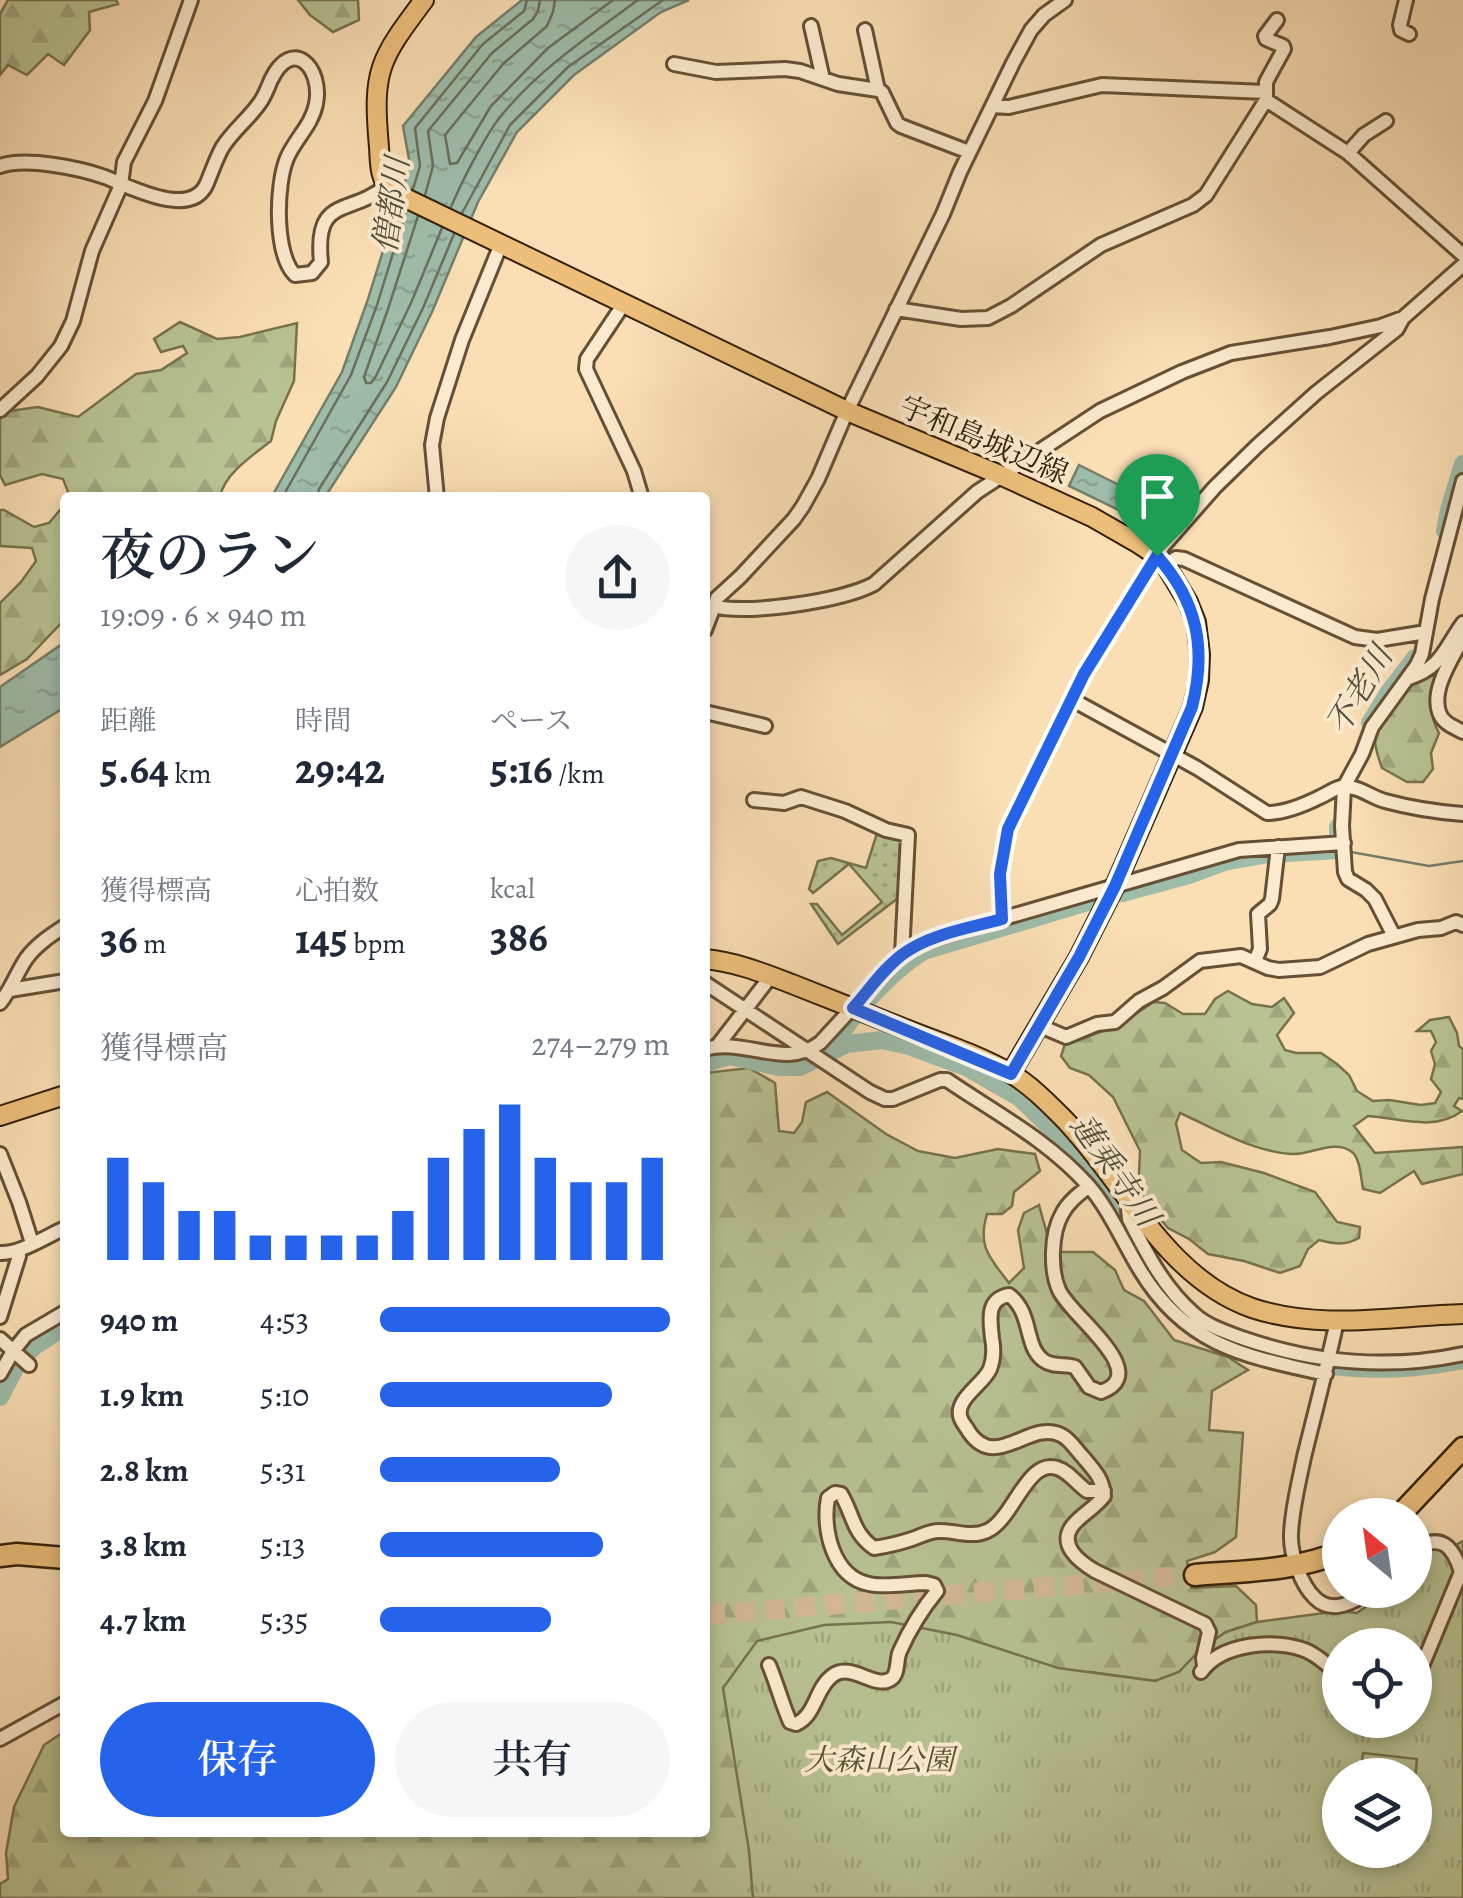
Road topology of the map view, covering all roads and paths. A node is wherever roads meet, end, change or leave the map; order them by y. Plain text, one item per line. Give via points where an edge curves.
1 (191, 0) edge
2 (424, 0) edge
3 (1065, 0) edge
4 (1406, 0) edge
5 (1276, 20) dead end
6 (811, 26) dead end
7 (865, 30) dead end
8 (1409, 34) dead end
9 (674, 64) dead end
10 (822, 79) junction
11 (878, 90) junction
12 (1266, 96) junction
13 (992, 106) junction
14 (1386, 121) dead end
15 (969, 152) junction
16 (1348, 153) junction
17 (0, 166) edge
18 (121, 185) junction
19 (389, 189) junction
20 (498, 243) junction
21 (1463, 255) edge
22 (1463, 265) edge
23 (624, 304) junction
24 (896, 310) junction
25 (1403, 318) junction
26 (0, 410) edge
27 (846, 411) junction
28 (1000, 475) junction
29 (1463, 481) edge
30 (436, 492) edge
31 (640, 492) edge
32 (1161, 560) junction
33 (712, 600) edge
34 (1463, 624) edge
35 (1426, 632) junction
36 (1463, 638) edge
37 (1407, 678) junction
38 (1070, 699) junction
39 (710, 713) edge
40 (765, 726) dead end
41 (1463, 732) edge
42 (1174, 754) junction
43 (1344, 787) junction
44 (754, 800) dead end
45 (1463, 814) edge
46 (1344, 843) junction
47 (1278, 847) junction
48 (1115, 886) junction
49 (1002, 919) junction
50 (1463, 925) edge
51 (60, 930) edge
52 (1394, 936) junction
53 (902, 954) junction
54 (710, 959) edge
55 (1255, 961) junction
56 (771, 976) junction
57 (60, 982) edge
58 (710, 986) edge
59 (10, 990) junction
60 (0, 1003) edge
61 (853, 1008) junction
62 (744, 1009) junction
63 (1038, 1024) junction
64 (712, 1047) edge
65 (810, 1051) junction
66 (1011, 1074) junction
67 (60, 1097) edge
68 (0, 1116) edge
69 (0, 1154) edge
70 (1093, 1192) junction
71 (1129, 1198) junction
72 (60, 1230) edge
73 (32, 1243) junction
74 (17, 1252) junction
75 (0, 1254) edge
76 (4, 1305) edge
77 (1463, 1314) edge
78 (60, 1315) edge
79 (1337, 1321) junction
80 (0, 1339) edge
81 (13, 1351) junction
82 (1463, 1354) edge
83 (1329, 1359) junction
84 (29, 1365) dead end
85 (0, 1374) edge
86 (1326, 1374) junction
87 (1463, 1448) edge
88 (1104, 1491) junction
89 (1416, 1498) edge
90 (1456, 1545) edge
91 (0, 1556) edge
92 (60, 1558) edge
93 (1322, 1559) edge
94 (1298, 1564) junction
95 (1195, 1575) tunnel mouth
96 (1322, 1604) edge
97 (1432, 1643) edge
98 (1322, 1661) edge
99 (769, 1665) dead end
100 (60, 1706) edge
101 (0, 1739) edge

1 - 18 street via 155,101 124,162
2 - 19 main road via 384,56 378,80 381,176
3 - 13 street via 1031,30
4 - 8 street via 1400,24
5 - 12 street via 1265,36 1284,49 1266,82
6 - 10 street
7 - 11 street
9 - 10 street via 716,72 785,69
10 - 11 street
11 - 15 street via 901,126
12 - 13 street via 1102,85
12 - 16 street
12 - 24 street via 1194,205 1101,245 988,318
13 - 15 street
14 - 16 street
15 - 24 street
16 - 21 street
17 - 18 street via 47,165
18 - 19 street via 168,200 204,192 222,148 260,102 276,70 296,58 314,73 316,105 286,159 280,196 288,267 312,273 321,262 320,235 334,212
18 - 26 street via 61,346
19 - 20 main road, 宇和島城辺線
20 - 23 main road, 宇和島城辺線
20 - 30 street via 437,418
22 - 25 street
23 - 27 main road, 宇和島城辺線
23 - 31 street via 586,368
24 - 27 street
25 - 28 street via 1211,360 1100,411
25 - 32 street via 1215,487
27 - 28 main road, 宇和島城辺線
27 - 33 street via 794,519
28 - 32 main road, 宇和島城辺線
28 - 33 street via 862,590 740,610
29 - 35 street
32 - 35 street via 1184,558 1355,637
32 - 38 street
32 - 42 main road, 宇和島城辺線 via 1192,612 1200,654 1196,694
34 - 37 street via 1442,659
35 - 37 street
36 - 41 street via 1438,692 1438,712
37 - 43 street via 1372,727
38 - 42 street
38 - 49 street via 1008,829
39 - 40 street
42 - 43 street via 1267,812
42 - 48 main road, 宇和島城辺線
43 - 45 street
43 - 46 street
44 - 53 street via 784,803 801,796 908,835
46 - 47 street
46 - 52 street via 1348,879 1374,899
47 - 48 street via 1239,850
47 - 55 street via 1272,898 1258,914
48 - 49 street
48 - 63 main road, 宇和島城辺線
49 - 53 street
50 - 52 street
51 - 59 street via 33,951
52 - 55 street via 1320,966 1279,970
53 - 61 street
54 - 56 main road
55 - 63 street via 1200,961 1115,1022 1066,1037
56 - 61 main road
56 - 62 street
57 - 59 street
58 - 62 street
59 - 60 street
61 - 65 street
61 - 66 main road
62 - 64 street
62 - 65 street
63 - 66 main road, 宇和島城辺線
64 - 65 street
65 - 70 street via 886,1098 947,1080 1049,1147
66 - 71 main road via 1062,1117
67 - 68 main road
69 - 73 street
70 - 71 street
70 - 86 street via 1155,1292 1192,1330 1235,1351
70 - 88 street via 1069,1203 1060,1216 1054,1270 1068,1306 1118,1365 1117,1381 1101,1392 1075,1368 1040,1358 1016,1301 1002,1296 990,1312 990,1371 960,1407 960,1418 974,1439 994,1449 1045,1432 1059,1434 1093,1468
71 - 79 main road via 1167,1248 1224,1294 1278,1314
71 - 83 street via 1129,1219 1158,1273 1197,1317 1281,1351
72 - 73 street
73 - 74 street
74 - 75 street
74 - 76 street
77 - 79 main road
78 - 81 street
79 - 83 street
80 - 81 street
81 - 84 street
81 - 85 street
82 - 83 street via 1404,1362
83 - 86 street
86 - 94 street via 1290,1536
87 - 89 highway
88 - 98 street via 1096,1508 1072,1526 1070,1549 1096,1571 1205,1624 1202,1669 1238,1647 1287,1646
88 - 99 street via 1087,1491 1050,1466 1028,1480 1007,1516 983,1534 938,1530 874,1548 855,1528 841,1494 834,1493 825,1512 830,1548 842,1566 860,1582 926,1582 937,1591 900,1650 891,1679 833,1674 806,1720 790,1722
90 - 97 street via 1461,1572
91 - 92 highway
93 - 94 highway
94 - 95 highway
94 - 96 street via 1306,1587
100 - 101 street

